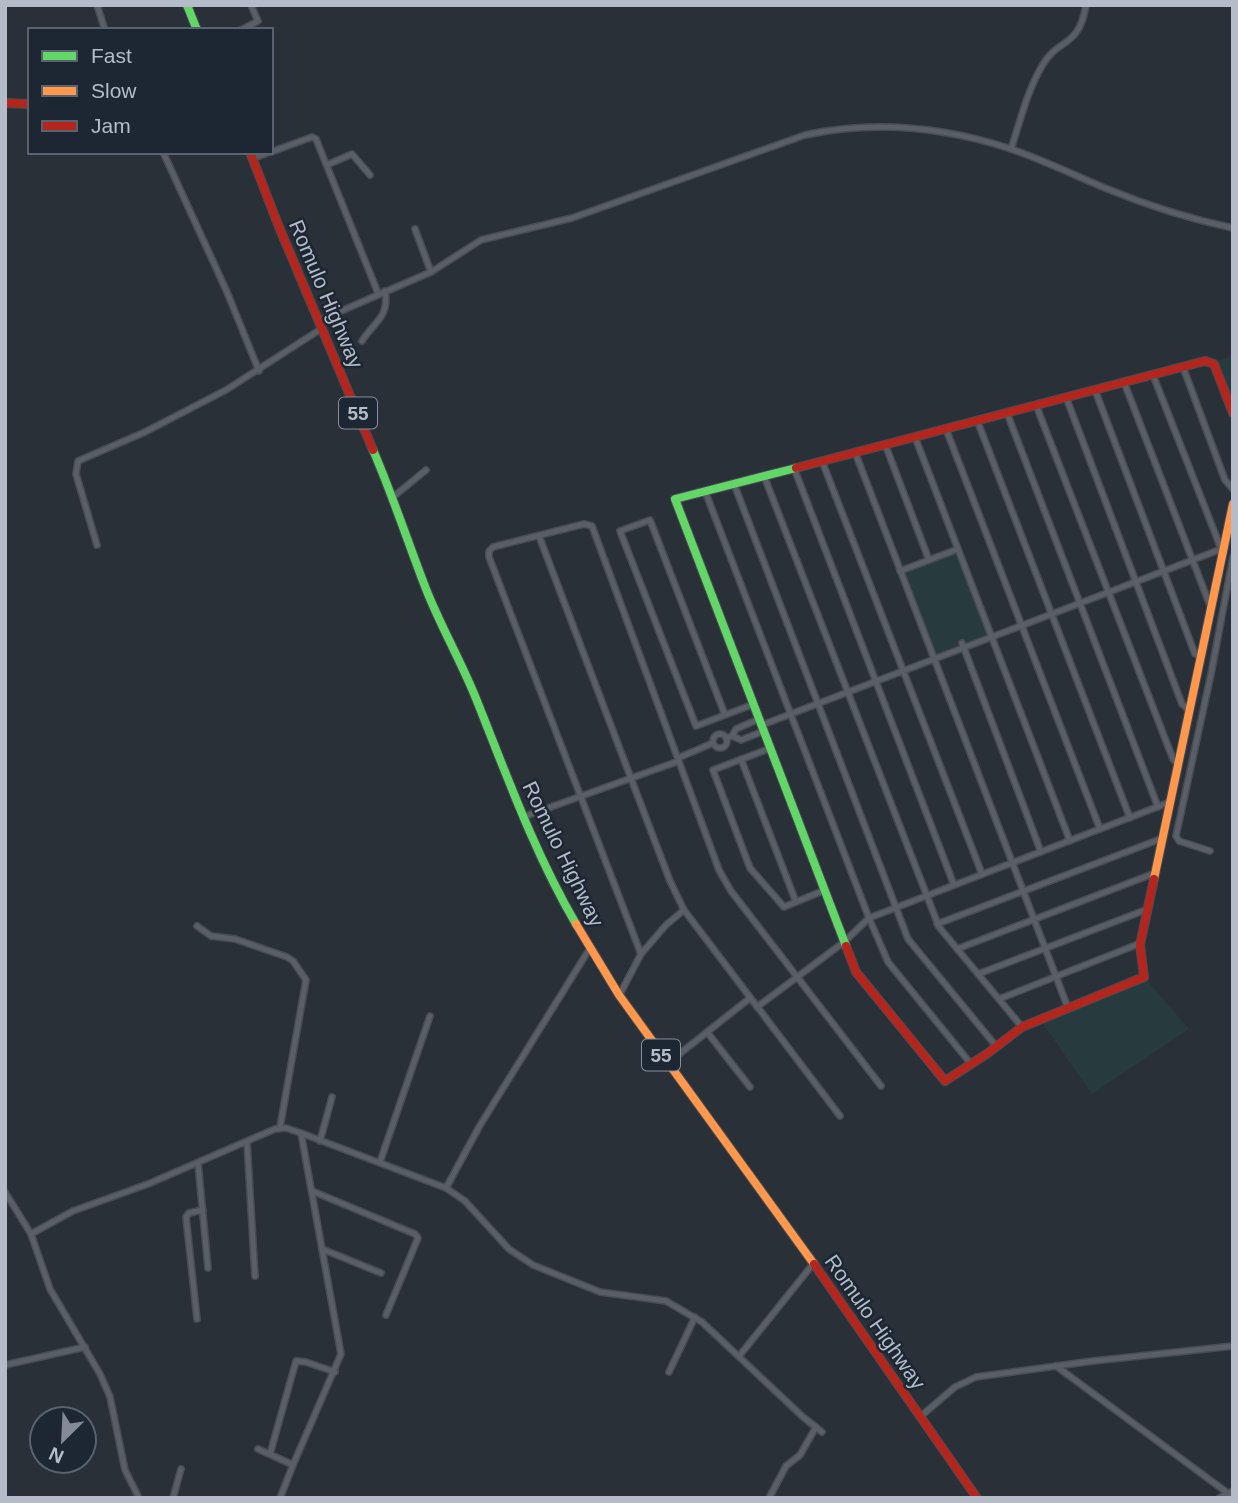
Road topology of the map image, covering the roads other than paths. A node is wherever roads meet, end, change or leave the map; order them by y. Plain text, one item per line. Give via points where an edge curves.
1 (97, 5) edge
2 (187, 5) edge
3 (251, 5) edge
4 (1086, 5) edge
5 (103, 28) edge
6 (196, 28) edge
7 (245, 28) edge
8 (5, 103) edge
9 (28, 104) edge
10 (1011, 149) junction
11 (273, 151) edge
12 (164, 154) edge
13 (251, 155) edge
14 (327, 164) junction
15 (370, 175) dead end
16 (1233, 228) edge
17 (415, 229) dead end
18 (431, 272) junction
19 (382, 292) junction
20 (320, 325) junction
21 (362, 341) dead end
22 (1182, 367) junction
23 (259, 371) junction
24 (1153, 375) junction
25 (1124, 382) junction
26 (1095, 390) junction
27 (1066, 397) junction
28 (1036, 405) junction
29 (1007, 413) junction
30 (1233, 414) edge
31 (977, 421) junction
32 (946, 429) junction
33 (915, 437) junction
34 (885, 444) junction
35 (855, 452) junction
36 (822, 461) junction
37 (794, 468) junction
38 (426, 470) dead end
39 (764, 476) junction
40 (734, 484) junction
41 (1233, 489) edge
42 (705, 491) junction
43 (393, 497) junction
44 (1233, 504) edge
45 (539, 536) junction
46 (97, 545) dead end
47 (958, 549) junction
48 (1222, 550) junction
49 (1233, 557) edge
50 (929, 560) junction
51 (1192, 560) junction
52 (900, 570) junction
53 (1164, 571) junction
54 (1136, 581) junction
55 (1108, 592) junction
56 (1080, 603) junction
57 (1211, 609) junction
58 (1052, 614) junction
59 (1022, 625) junction
60 (992, 637) junction
61 (962, 645) junction
62 (1201, 656) junction
63 (934, 659) junction
64 (903, 671) junction
65 (876, 681) junction
66 (847, 692) junction
67 (754, 704) junction
68 (818, 704) junction
69 (1190, 710) junction
70 (791, 714) junction
71 (725, 715) junction
72 (762, 725) junction
73 (729, 737) junction
74 (713, 743) junction
75 (771, 748) junction
76 (678, 759) junction
77 (741, 759) junction
78 (1178, 764) junction
79 (630, 778) junction
80 (580, 797) junction
81 (1170, 802) junction
82 (1158, 807) junction
83 (523, 817) junction
84 (1130, 818) junction
85 (1100, 829) junction
86 (1163, 838) junction
87 (1070, 841) junction
88 (1210, 851) dead end
89 (1041, 852) junction
90 (1012, 863) junction
91 (1156, 873) junction
92 (982, 874) junction
93 (954, 885) junction
94 (825, 890) junction
95 (1023, 891) junction
96 (925, 896) junction
97 (796, 902) junction
98 (896, 907) junction
99 (1148, 909) junction
100 (684, 910) junction
101 (869, 918) junction
102 (1034, 920) junction
103 (937, 924) junction
104 (197, 926) dead end
105 (844, 942) junction
106 (1141, 943) junction
107 (590, 948) junction
108 (957, 949) junction
109 (1045, 949) junction
110 (642, 954) junction
111 (978, 974) junction
112 (798, 975) junction
113 (1056, 976) junction
114 (619, 995) junction
115 (750, 998) junction
116 (999, 999) junction
117 (757, 1007) junction
118 (1068, 1008) junction
119 (430, 1016) dead end
120 (1022, 1027) junction
121 (707, 1031) junction
122 (996, 1046) junction
123 (667, 1063) junction
124 (971, 1064) junction
125 (881, 1086) dead end
126 (750, 1087) dead end
127 (332, 1097) dead end
128 (840, 1116) dead end
129 (280, 1127) junction
130 (301, 1133) junction
131 (320, 1141) junction
132 (247, 1142) junction
133 (380, 1162) junction
134 (198, 1163) junction
135 (446, 1188) junction
136 (312, 1191) junction
137 (5, 1192) edge
138 (203, 1210) junction
139 (31, 1234) junction
140 (323, 1249) junction
141 (813, 1264) junction
142 (208, 1268) dead end
143 (381, 1273) dead end
144 (255, 1276) dead end
145 (386, 1315) dead end
146 (695, 1317) junction
147 (197, 1319) dead end
148 (1233, 1346) edge
149 (85, 1347) junction
150 (740, 1355) junction
151 (5, 1365) edge
152 (1056, 1366) junction
153 (335, 1372) junction
154 (669, 1373) dead end
155 (920, 1418) junction
156 (816, 1427) junction
157 (822, 1432) dead end
158 (258, 1449) dead end
159 (270, 1454) junction
160 (293, 1465) junction
161 (181, 1469) dead end
162 (1231, 1494) edge
163 (139, 1498) edge
164 (173, 1498) edge
165 (279, 1498) edge
166 (769, 1498) edge
167 (976, 1498) edge
168 (1219, 1498) edge

1 - 5 street
2 - 6 main road
3 - 7 street via 258,22
4 - 10 street via 1078,32 1047,58 1036,77
8 - 9 main road
10 - 16 street via 1134,200
10 - 18 street via 916,128 834,129 572,218 481,240
11 - 14 street via 314,137
12 - 23 street
13 - 20 main road, Romulo Highway / 55
14 - 15 street via 352,154
14 - 19 street
17 - 18 street
18 - 19 street
19 - 20 street
19 - 21 street via 385,306 378,324
20 - 23 street
20 - 43 main road, Romulo Highway / 55
22 - 24 main road
22 - 30 main road via 1205,361 1214,364
22 - 41 street via 1225,480
23 - 46 street via 145,432 78,461 76,474
24 - 25 main road
24 - 48 street
25 - 26 main road
25 - 51 street
26 - 27 main road
26 - 53 street
27 - 28 main road
27 - 54 street
28 - 29 main road
28 - 55 street
29 - 31 main road
29 - 56 street
31 - 32 main road
31 - 58 street
32 - 33 main road
32 - 59 street
33 - 34 main road
33 - 47 street
34 - 35 main road
34 - 50 street
35 - 36 main road
35 - 52 street
36 - 37 main road
36 - 64 street
37 - 39 main road
37 - 65 street
38 - 43 street
39 - 40 main road
39 - 66 street
40 - 42 main road
40 - 68 street
42 - 67 main road via 675,499
42 - 70 street
43 - 83 main road, Romulo Highway / 55 via 427,591
44 - 48 main road
45 - 76 street via 592,526
45 - 79 street
45 - 80 street via 493,547 488,553
47 - 50 street
47 - 60 street
48 - 51 street
48 - 57 main road
49 - 88 street via 1176,836
50 - 52 street
51 - 53 street
51 - 57 street
52 - 63 street
53 - 54 street
53 - 62 street via 1195,654
54 - 55 street
54 - 69 street via 1182,704
55 - 56 street
55 - 78 street via 1172,759
56 - 58 street
56 - 82 street
57 - 62 main road
58 - 59 street
58 - 84 street
59 - 60 street
59 - 85 street
60 - 61 street
60 - 87 street
61 - 63 street
61 - 89 street
62 - 69 main road
63 - 64 street
63 - 90 street
64 - 65 street
64 - 92 street
65 - 66 street
65 - 93 street
66 - 68 street
66 - 96 street
67 - 71 street
67 - 72 main road
68 - 70 street
68 - 98 street
69 - 78 main road
70 - 72 street
70 - 101 street
71 - 71 street via 696,726 620,531 650,520
72 - 73 street via 736,729
72 - 73 street via 741,740
72 - 75 main road
73 - 74 street via 716,735
73 - 74 street via 722,748
74 - 76 street
75 - 77 street
75 - 94 main road
76 - 79 street
76 - 112 street via 726,882
77 - 97 street
77 - 97 street via 713,770 750,868 784,907
78 - 81 main road
79 - 80 street
79 - 100 street
80 - 83 street
80 - 110 street
81 - 82 street
81 - 86 main road
82 - 84 street
83 - 107 main road, Romulo Highway / 55
84 - 85 street
85 - 87 street
86 - 91 main road
86 - 95 street
87 - 89 street
89 - 90 street
90 - 92 street
90 - 95 street
91 - 99 main road
91 - 102 street
92 - 93 street
93 - 96 street
94 - 97 street
94 - 105 main road
95 - 102 street
95 - 103 street
96 - 98 street
96 - 103 street
98 - 101 street
98 - 122 street via 908,939
99 - 106 main road
99 - 109 street
100 - 110 street
100 - 115 street
101 - 105 street
101 - 124 street via 888,962
102 - 108 street
102 - 109 street
103 - 108 street
104 - 129 street via 211,936 235,939 287,957 306,979
105 - 112 street
105 - 124 main road via 860,977 945,1080
106 - 113 street
106 - 118 main road via 1143,976
107 - 114 main road, Romulo Highway / 55
107 - 135 street via 479,1126
108 - 111 street
109 - 111 street
109 - 113 street
110 - 114 street
111 - 116 street
112 - 117 street
112 - 125 street
113 - 116 street
113 - 118 street
114 - 123 main road, Romulo Highway / 55
115 - 117 street
115 - 121 street
116 - 120 street
117 - 128 street
118 - 120 main road
119 - 133 street
120 - 122 main road
121 - 123 street
121 - 126 street
122 - 124 main road
123 - 141 main road, Romulo Highway / 55
127 - 131 street
129 - 130 street
129 - 132 street
130 - 131 street
130 - 136 street
131 - 133 street
132 - 134 street
132 - 144 street
133 - 135 street
134 - 138 street
134 - 139 street via 73,1211
135 - 146 street via 465,1201 509,1249 533,1265 600,1292 666,1301
136 - 140 street
136 - 145 street via 418,1238
137 - 139 street
138 - 142 street
138 - 147 street via 186,1217
139 - 149 street via 50,1289
140 - 143 street
140 - 153 street via 341,1349
141 - 150 street
141 - 155 main road, Romulo Highway / 55
146 - 150 street
146 - 154 street
148 - 152 street
149 - 151 street
149 - 163 street via 110,1396 125,1470
150 - 156 street
152 - 155 street via 965,1380
152 - 162 street
153 - 159 street via 296,1361
153 - 160 street
155 - 167 main road, Romulo Highway / 55
156 - 157 street
156 - 166 street
158 - 159 street
159 - 160 street
160 - 165 street
161 - 164 street
162 - 168 street

